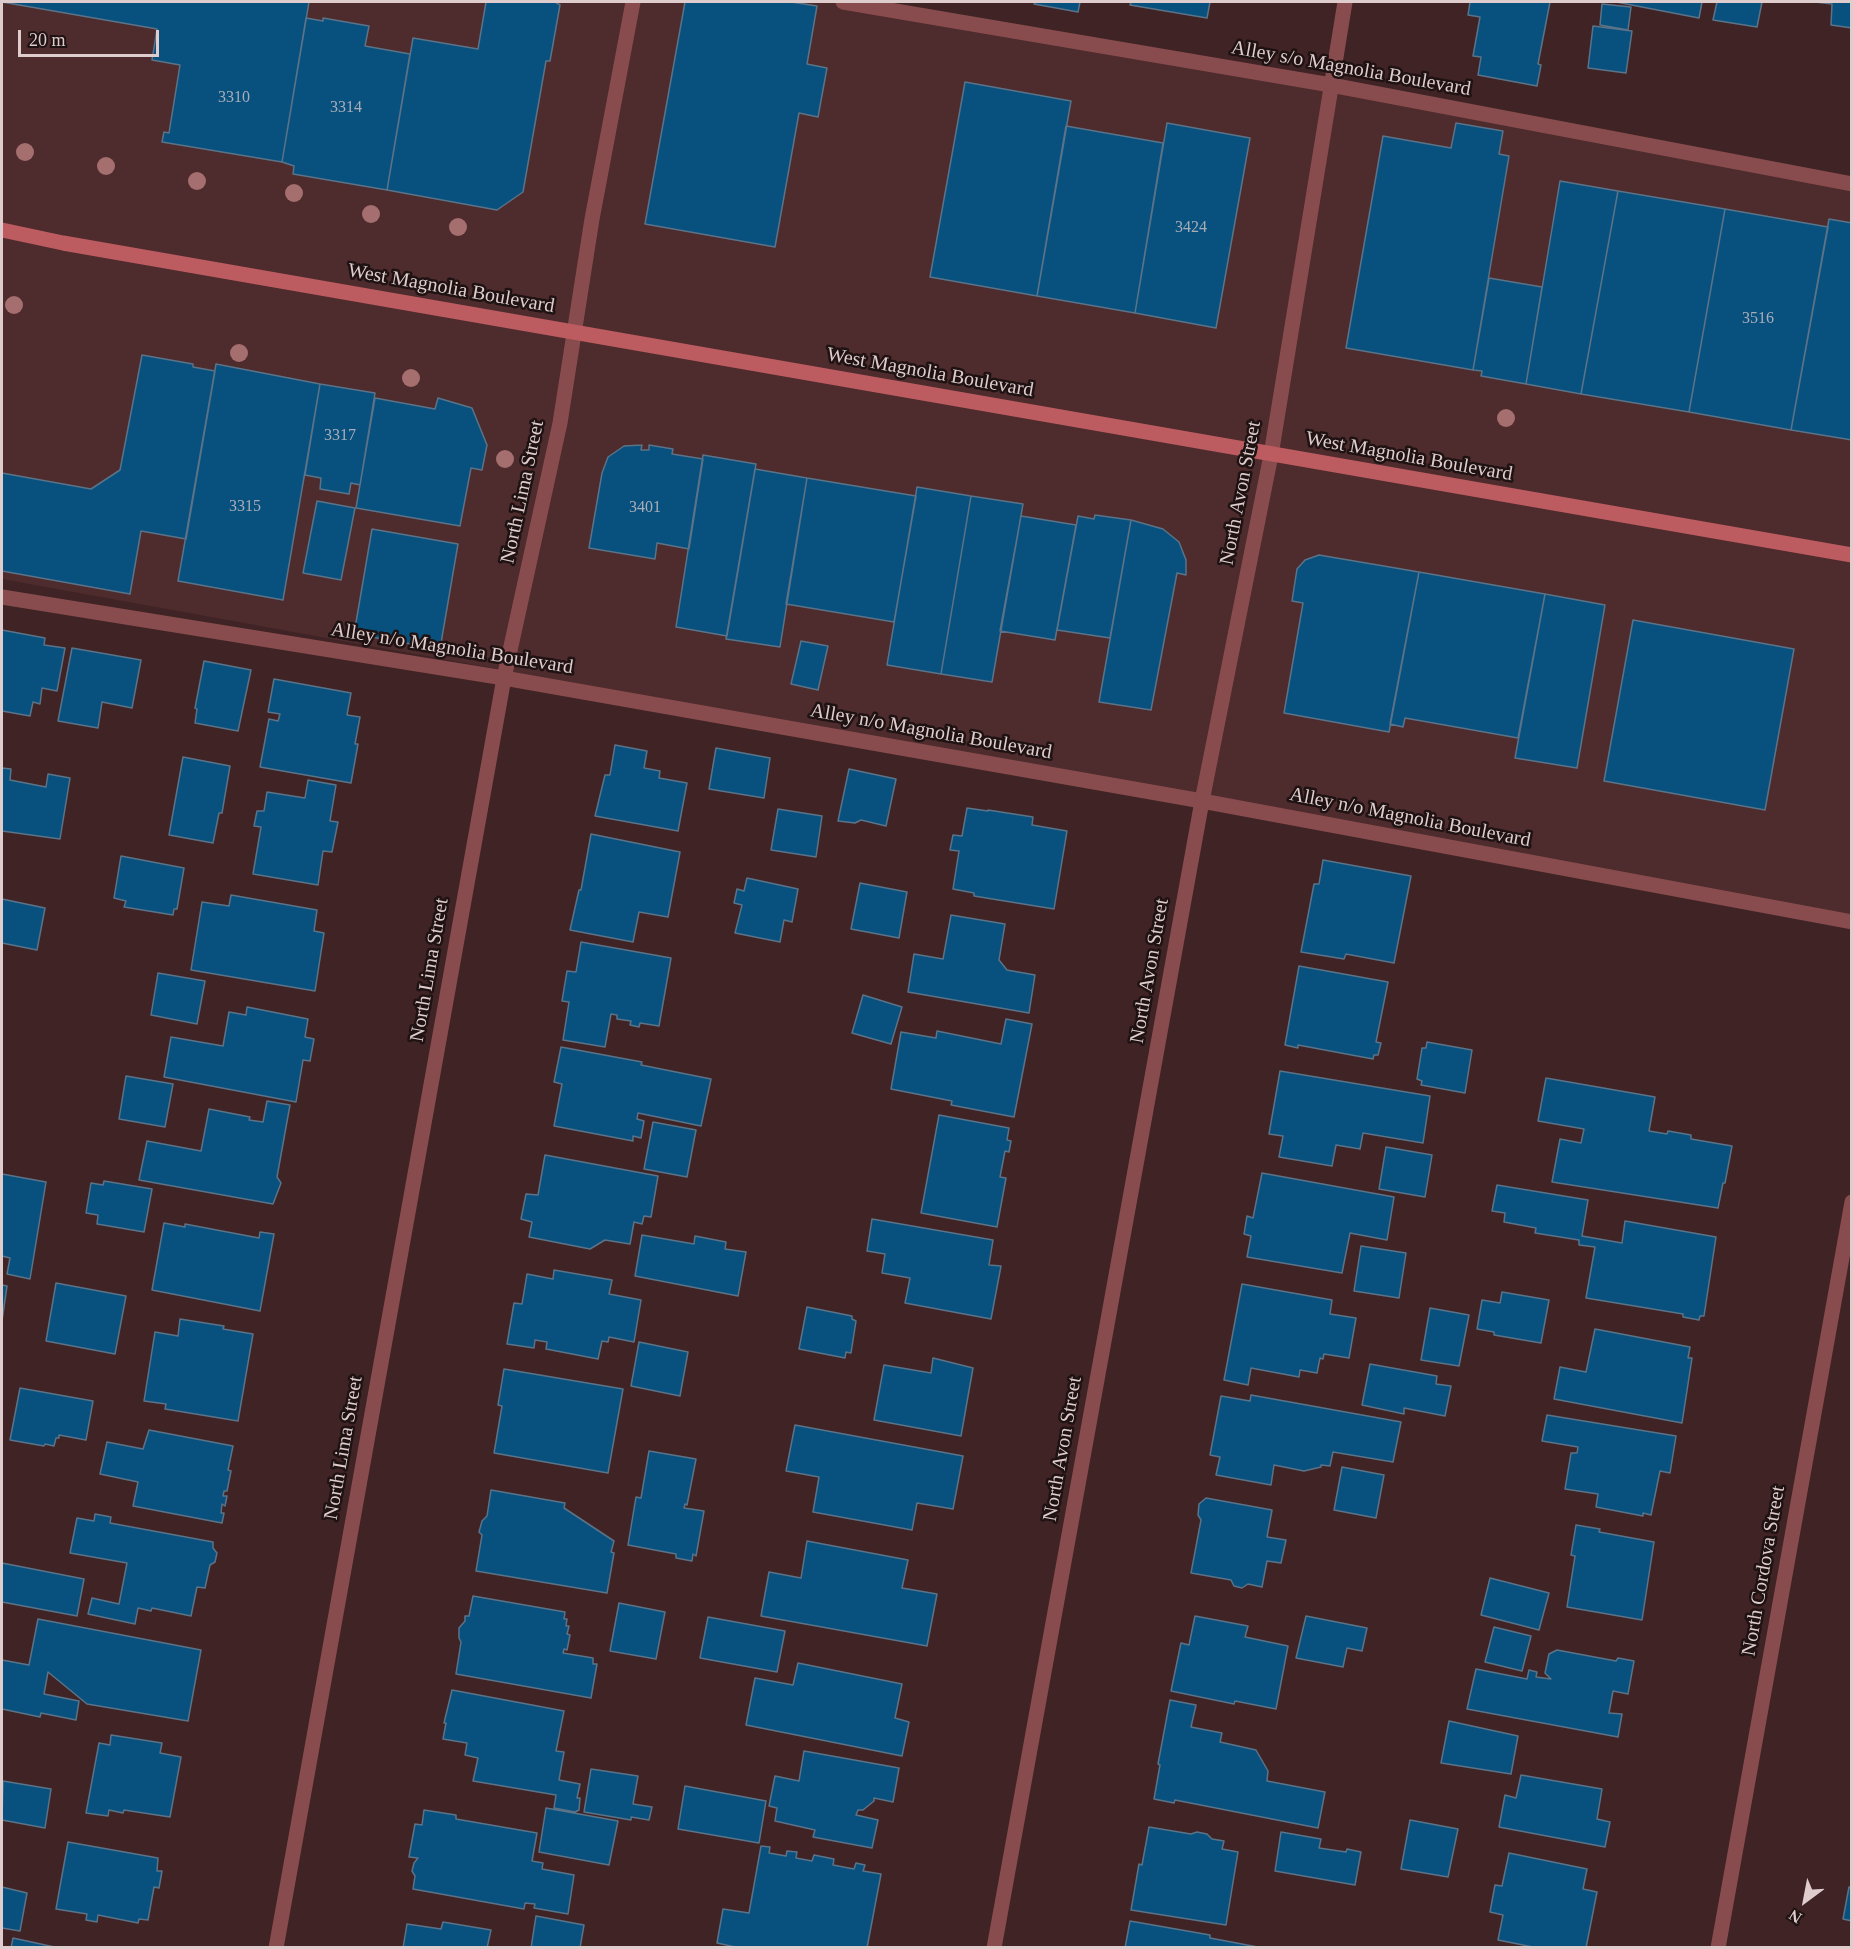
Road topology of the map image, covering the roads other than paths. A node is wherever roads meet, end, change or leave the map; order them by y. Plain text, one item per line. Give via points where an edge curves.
1 (633, 2) edge
2 (843, 2) edge
3 (1346, 2) edge
4 (1330, 85) junction
5 (1851, 184) edge
6 (2, 230) edge
7 (574, 332) junction
8 (1271, 455) junction
9 (1851, 555) edge
10 (2, 597) edge
11 (504, 678) junction
12 (1202, 801) junction
13 (1851, 922) edge
14 (1851, 1202) edge
15 (276, 1947) edge
16 (994, 1947) edge
17 (1718, 1947) edge

1 - 7 street, North Lima Street
2 - 4 street, Alley s/o Magnolia Boulevard
3 - 4 street, North Avon Street
4 - 5 street, Alley s/o Magnolia Boulevard
4 - 8 street, North Avon Street
6 - 7 main road, West Magnolia Boulevard
7 - 8 main road, West Magnolia Boulevard
7 - 11 street, North Lima Street via 560,423
8 - 9 main road, West Magnolia Boulevard
8 - 12 street, North Avon Street
10 - 11 street, Alley n/o Magnolia Boulevard
11 - 12 street, Alley n/o Magnolia Boulevard
11 - 15 street, North Lima Street
12 - 13 street, Alley n/o Magnolia Boulevard
12 - 16 street, North Avon Street
14 - 17 street, North Cordova Street

